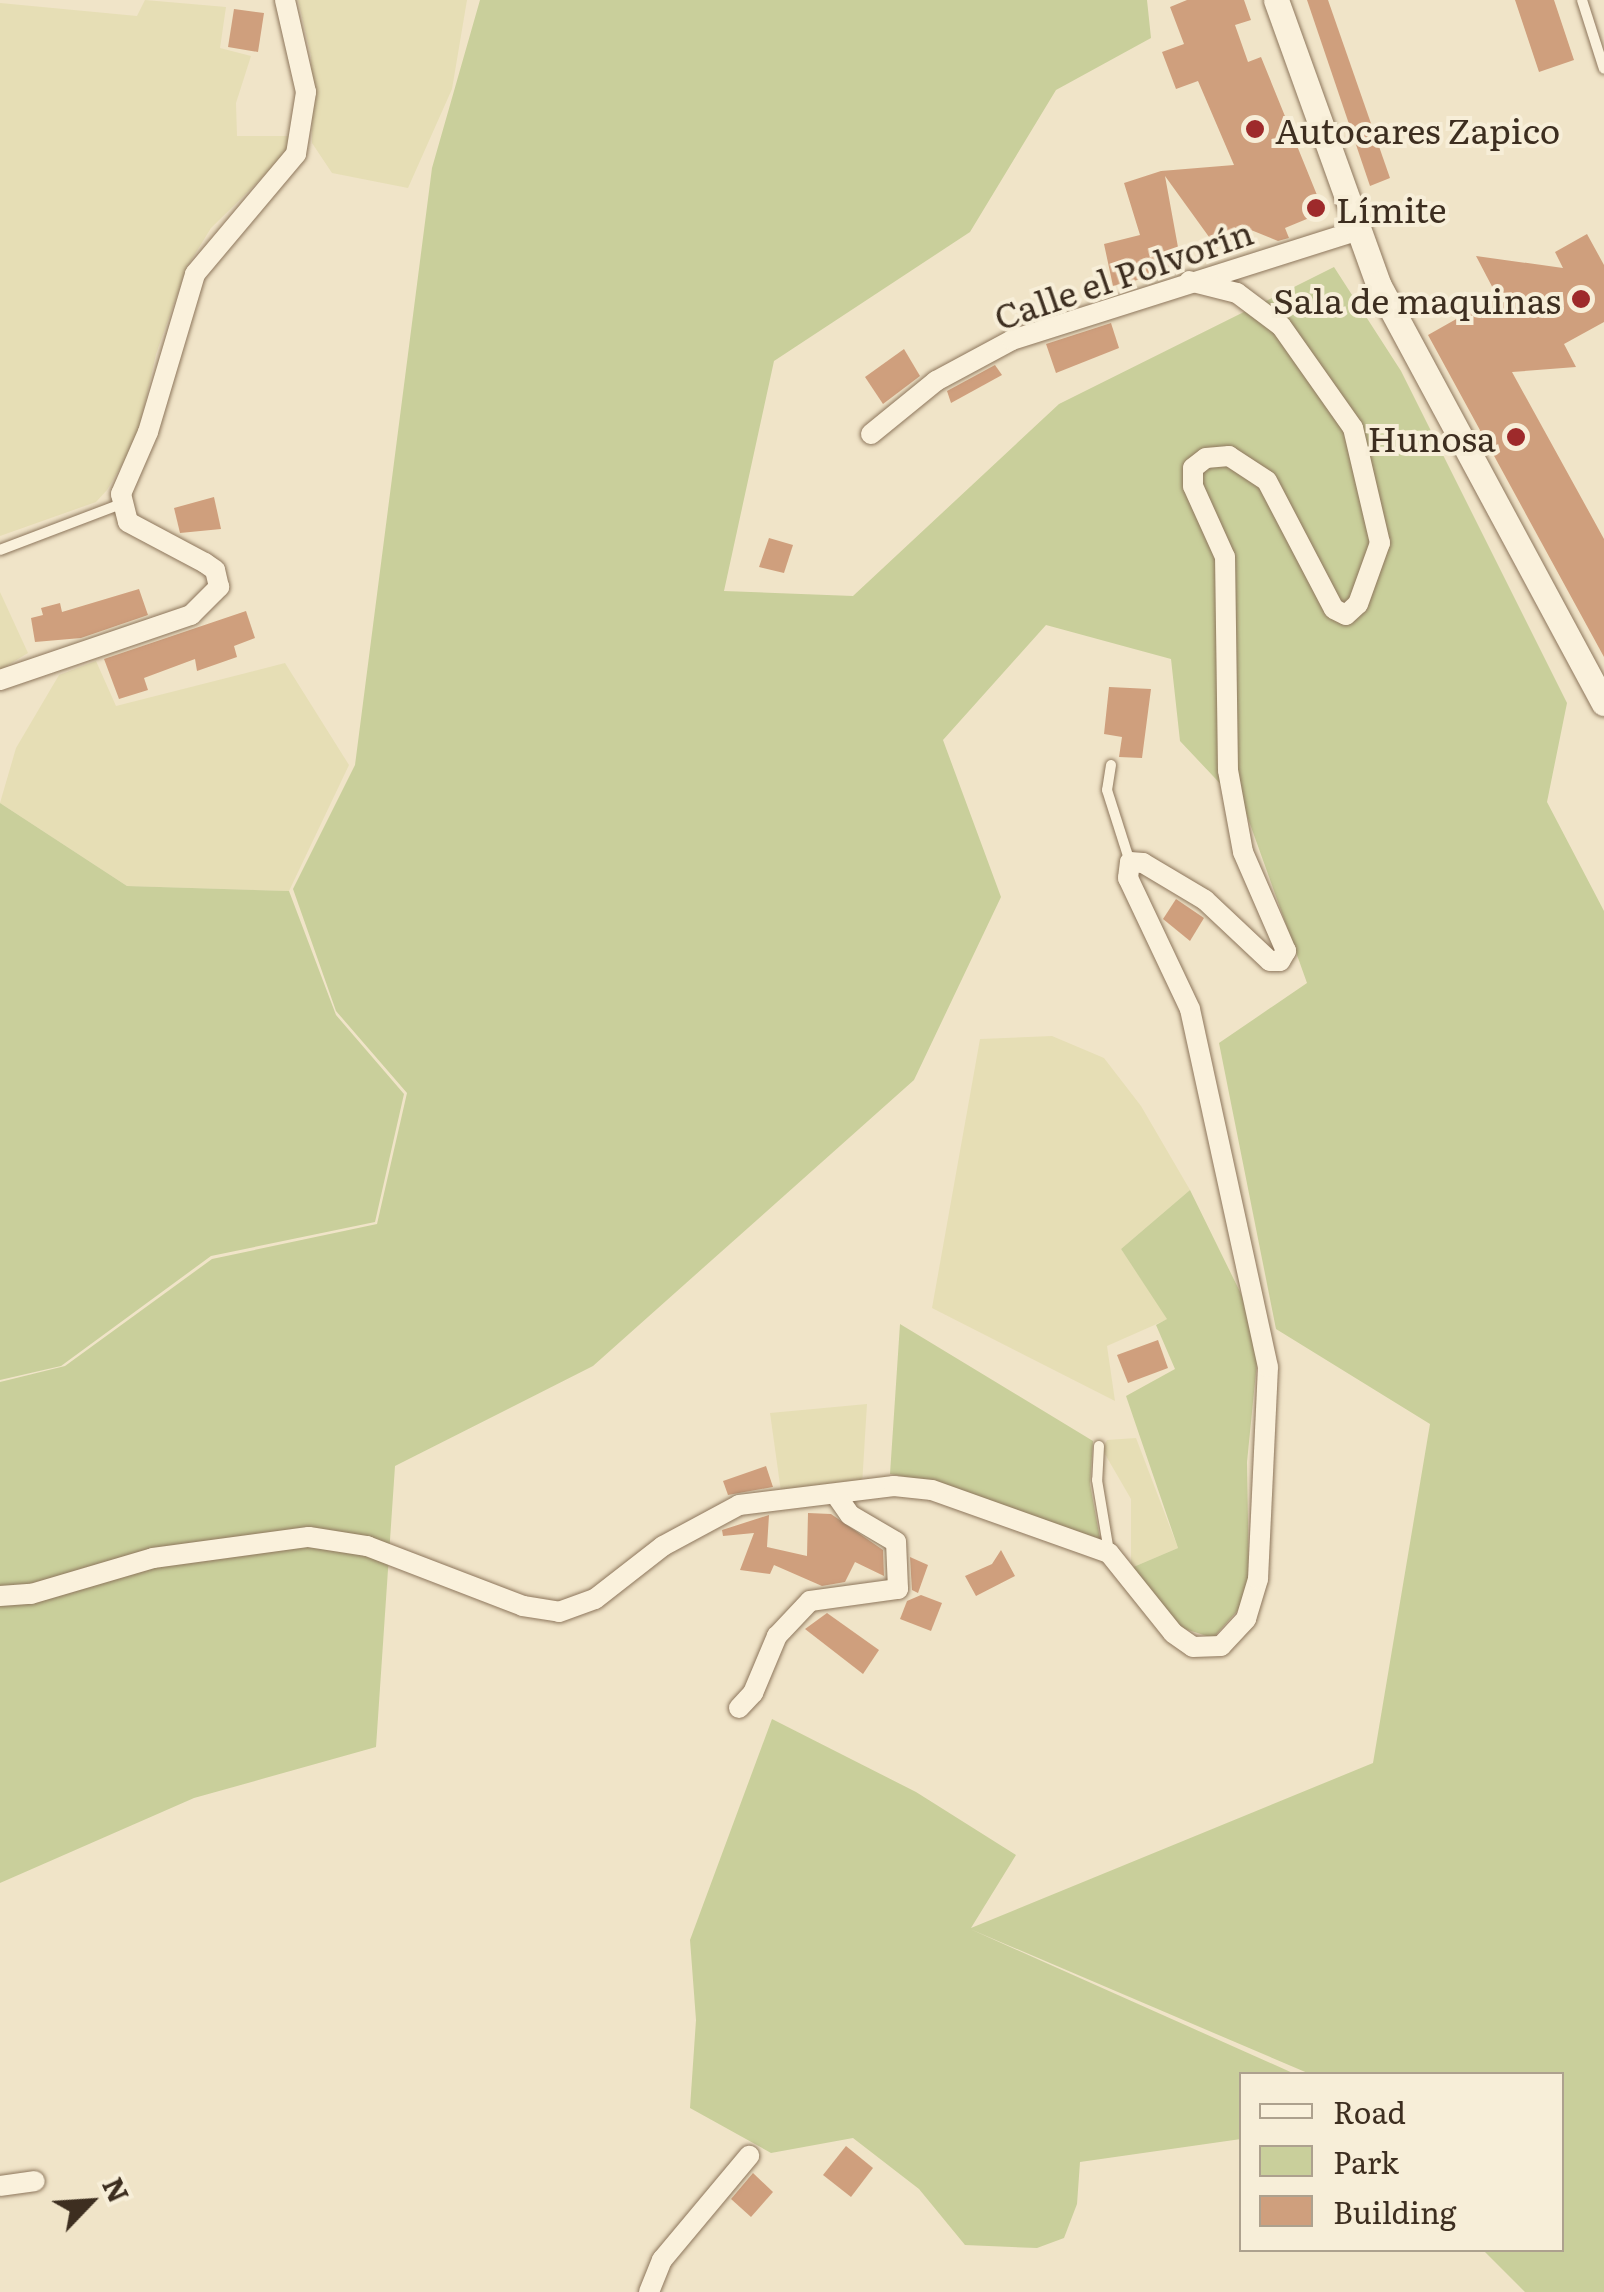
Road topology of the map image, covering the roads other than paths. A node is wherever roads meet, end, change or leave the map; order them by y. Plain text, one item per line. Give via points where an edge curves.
1 (285, 0) edge
2 (1276, 0) edge
3 (1582, 0) edge
4 (1604, 69) edge
5 (1359, 230) junction
6 (1189, 281) junction
7 (871, 434) dead end
8 (121, 504) junction
9 (0, 550) edge
10 (0, 680) edge
11 (1604, 703) edge
12 (1111, 765) dead end
13 (1130, 862) junction
14 (1099, 1446) dead end
15 (836, 1495) junction
16 (1109, 1553) junction
17 (0, 1596) edge
18 (739, 1708) dead end
19 (749, 2156) dead end
20 (35, 2181) dead end
21 (0, 2186) edge
22 (649, 2292) edge

1 - 8 street via 306,92 296,154 194,274
2 - 5 street
3 - 4 lane
5 - 6 street, Calle el Polvorín
5 - 11 street via 1416,364
6 - 7 street, Calle el Polvorín via 1012,340 936,381
6 - 13 street via 1237,293 1281,326 1353,428 1380,543 1358,604 1346,616 1334,609 1267,481 1229,456 1206,458 1193,468 1192,486 1225,558 1228,770 1243,852 1286,951 1280,961 1270,961 1205,900
8 - 9 lane
8 - 10 street via 136,530 215,570 214,597 162,627
12 - 13 lane via 1106,790
13 - 16 street via 1128,878 1190,1009 1268,1367 1258,1580 1246,1620 1221,1646 1193,1646 1173,1633
14 - 16 lane via 1097,1480
15 - 16 street via 878,1486 932,1490
15 - 17 street via 728,1509 663,1546 594,1599 559,1612 523,1606 366,1546 309,1537 152,1558 32,1594
15 - 18 street via 850,1516 896,1542 898,1589 810,1600 777,1636 753,1693
19 - 22 street via 662,2260
20 - 21 street

